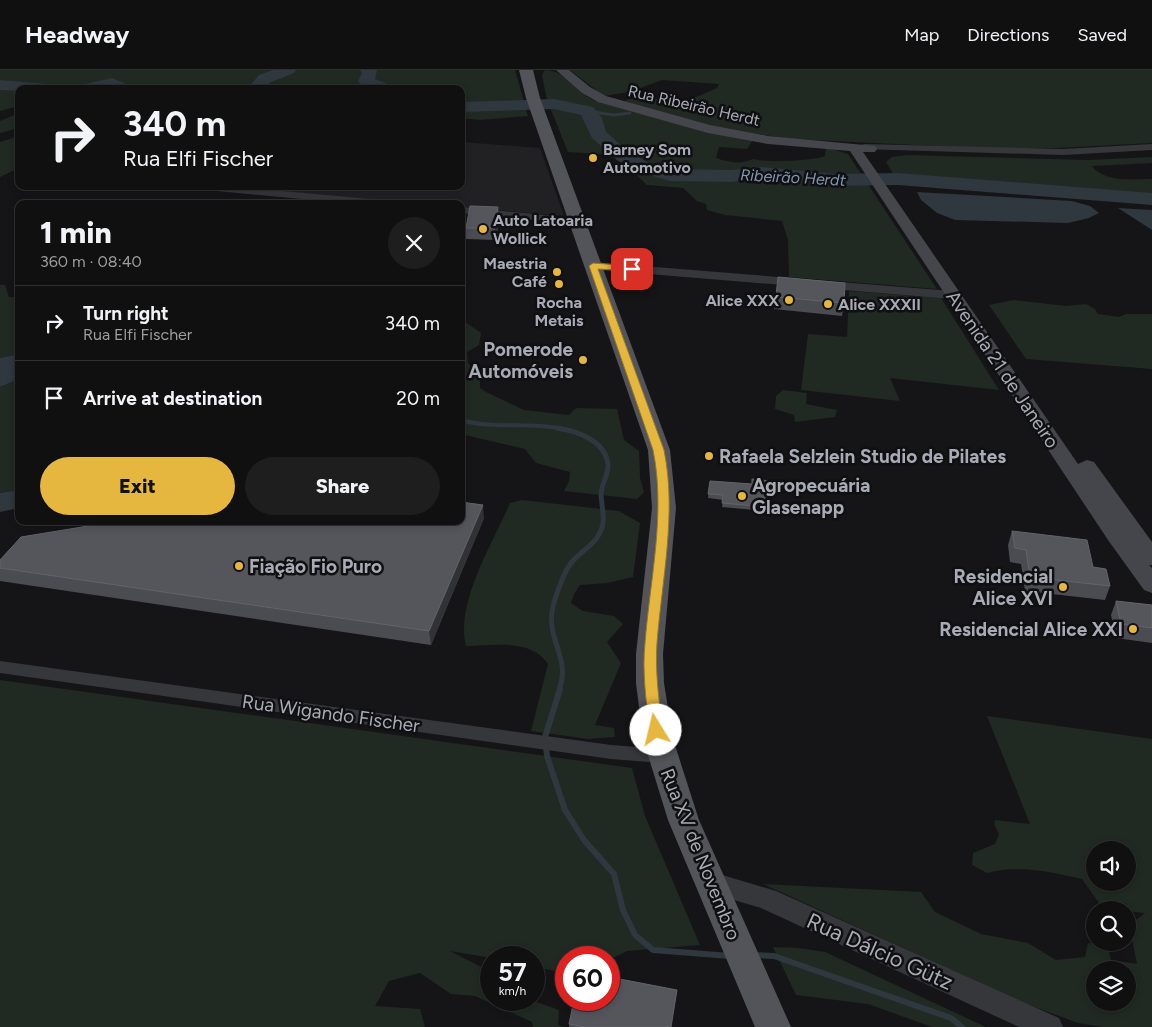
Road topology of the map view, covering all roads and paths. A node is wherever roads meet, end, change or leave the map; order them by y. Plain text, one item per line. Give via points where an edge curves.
1 (526, 70) edge
2 (562, 70) edge
3 (1152, 148) edge
4 (863, 151) junction
5 (881, 178) junction
6 (239, 190) edge
7 (348, 200) edge
8 (465, 210) edge
9 (577, 221) junction
10 (593, 266) junction
11 (952, 295) junction
12 (1151, 556) edge
13 (1152, 585) edge
14 (0, 667) edge
15 (662, 756) junction
16 (709, 882) junction
17 (773, 1027) edge
18 (1049, 1027) edge

1 - 9 main road, Rua XV de Novembro
2 - 4 main road, Rua Ribeirão Herdt via 594,96 634,109 744,136
3 - 4 street, Rua Ribeirão Herdt via 1063,152
4 - 5 main road, Avenida 21 de Janeiro
5 - 11 main road, Avenida 21 de Janeiro
5 - 12 main road, Avenida 21 de Janeiro
6 - 7 street
8 - 9 street
9 - 10 main road, Rua XV de Novembro
10 - 11 street
10 - 15 main road, Rua XV de Novembro via 663,469 664,509 650,681 653,717
11 - 13 main road, Avenida 21 de Janeiro
14 - 15 street, Rua Wigando Fischer via 544,743
15 - 16 main road, Rua XV de Novembro
16 - 17 main road, Rua XV de Novembro
16 - 18 street, Rua Dálcio Gütz via 767,899

